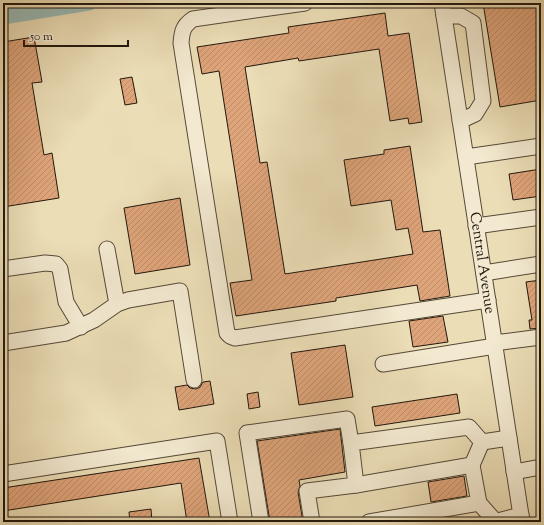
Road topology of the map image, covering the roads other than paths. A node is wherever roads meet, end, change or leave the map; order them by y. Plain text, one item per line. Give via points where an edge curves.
1 (305, 3) edge
2 (443, 10) edge
3 (460, 121) junction
4 (541, 146) edge
5 (466, 157) junction
6 (541, 216) edge
7 (476, 226) junction
8 (107, 249) dead end
9 (541, 264) edge
10 (3, 269) edge
11 (484, 273) junction
12 (488, 300) junction
13 (112, 307) junction
14 (81, 327) junction
15 (541, 337) edge
16 (3, 344) edge
17 (495, 345) junction
18 (382, 364) dead end
19 (194, 380) dead end
20 (509, 438) junction
21 (482, 442) junction
22 (351, 443) junction
23 (472, 465) junction
24 (541, 467) edge
25 (514, 472) junction
26 (3, 474) edge
27 (356, 485) junction
28 (479, 503) junction
29 (521, 519) edge
30 (230, 522) edge
31 (261, 522) edge
32 (312, 522) edge
33 (369, 522) edge
34 (495, 522) edge

1 - 12 street via 193,19 185,25 182,33 181,43 227,333 235,338
2 - 3 street, Central Avenue
2 - 3 street via 472,23 483,101 475,114
3 - 5 street, Central Avenue
4 - 5 street
5 - 7 street, Central Avenue
6 - 7 street
7 - 11 street, Central Avenue
8 - 13 street
9 - 11 street
10 - 14 street via 45,263 56,264 60,269 66,302
11 - 12 street, Central Avenue
12 - 17 street, Central Avenue
13 - 14 street
13 - 19 street via 128,300 180,290
14 - 16 street via 66,333
15 - 17 street
17 - 18 street
17 - 20 street, Central Avenue
20 - 21 street
20 - 25 street, Central Avenue
21 - 22 street via 468,427
21 - 23 street
22 - 27 street
22 - 31 street via 347,419 247,433
23 - 27 street
23 - 28 street
24 - 25 street
25 - 29 street, Central Avenue
26 - 30 street via 217,442
27 - 32 street via 307,491
28 - 33 street
28 - 34 street
29 - 34 street

